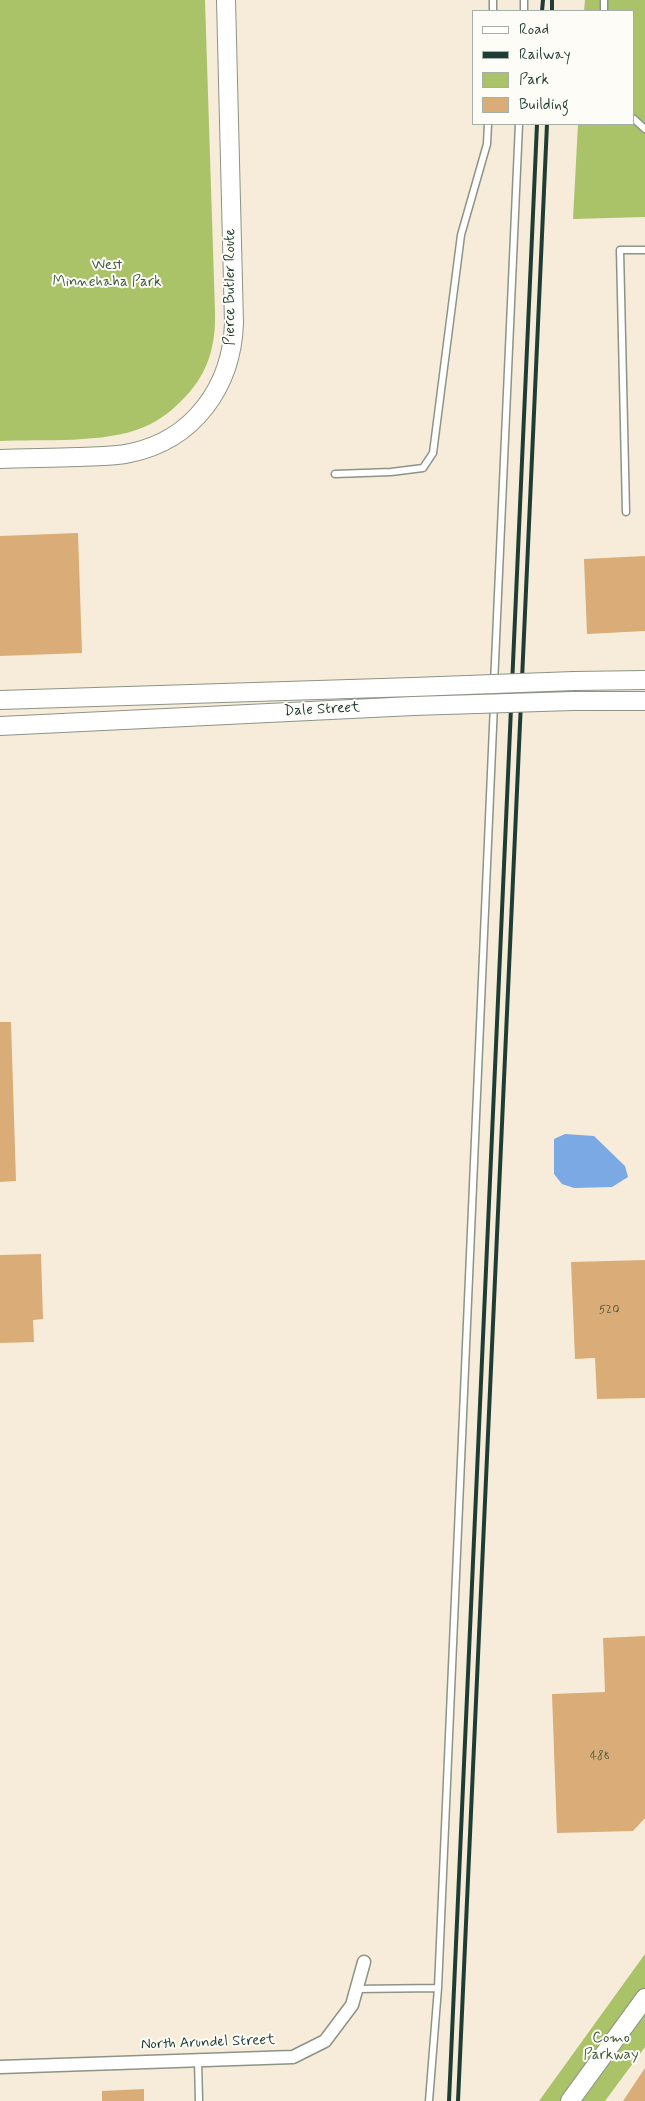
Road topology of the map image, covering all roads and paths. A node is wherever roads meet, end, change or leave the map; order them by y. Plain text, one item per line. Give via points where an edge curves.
1 (226, 0) edge
2 (635, 121) edge
3 (488, 125) edge
4 (519, 125) edge
5 (645, 129) edge
6 (645, 250) edge
7 (0, 459) edge
8 (335, 474) dead end
9 (626, 512) dead end
10 (645, 680) edge
11 (0, 700) edge
12 (645, 701) edge
13 (0, 726) edge
14 (364, 1962) dead end
15 (356, 1988) junction
16 (438, 1988) junction
17 (645, 1998) edge
18 (198, 2060) junction
19 (0, 2067) edge
20 (199, 2101) edge
21 (429, 2101) edge
22 (570, 2101) edge

1 - 7 main road, Pierce Butler Route via 234,323 224,377 204,409 189,424 151,447 106,456
2 - 5 lane
3 - 8 lane via 487,144 461,235 433,453 423,468
4 - 16 lane
6 - 9 lane via 620,250
10 - 11 main road, Dale Street, bridge
12 - 13 main road, Dale Street, bridge via 413,706
14 - 15 street, North Arundel Street
15 - 16 lane
15 - 18 street, North Arundel Street via 352,2005 325,2041 293,2057
16 - 21 lane
17 - 22 main road
18 - 19 street, North Arundel Street
18 - 20 lane

